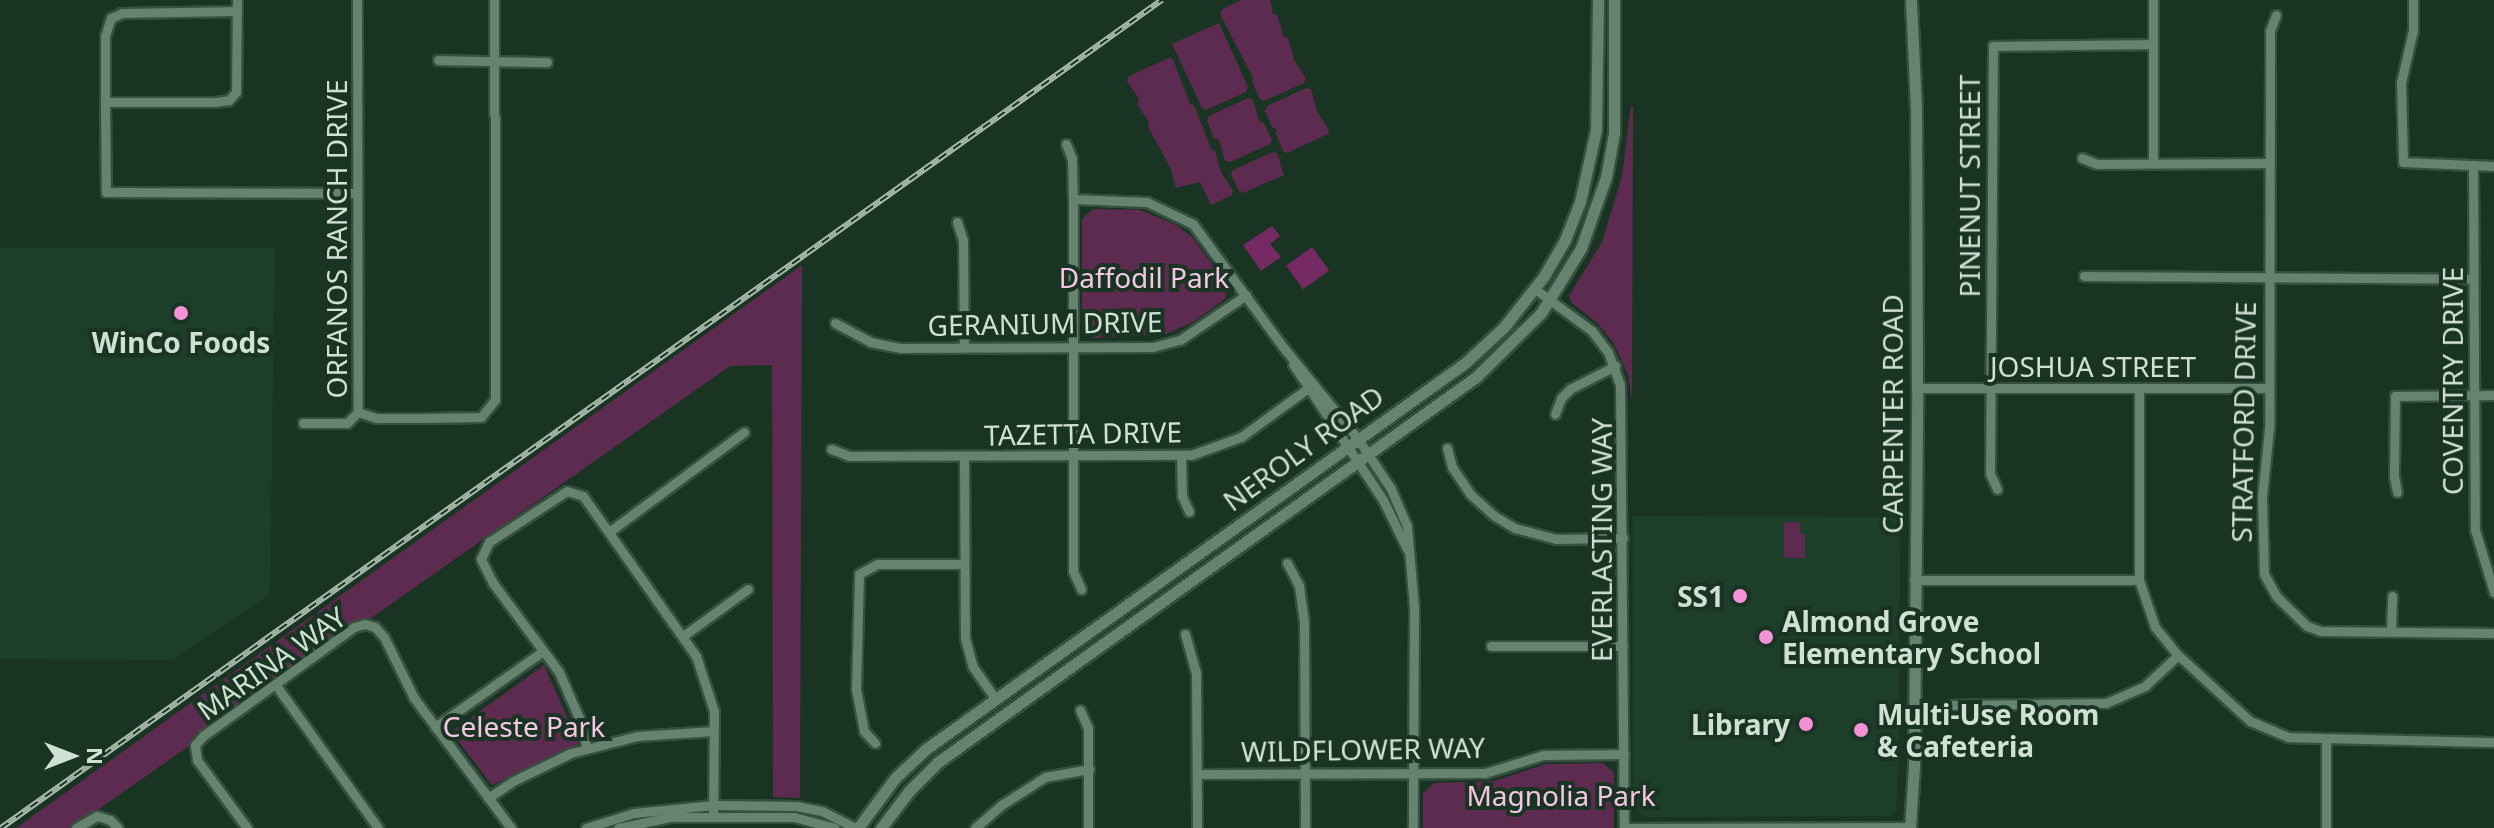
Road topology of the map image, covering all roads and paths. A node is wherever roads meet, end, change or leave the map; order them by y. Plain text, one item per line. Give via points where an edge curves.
1 (357, 0) edge
2 (494, 0) edge
3 (1598, 0) edge
4 (1614, 0) edge
5 (1911, 0) edge
6 (2153, 0) edge
7 (2413, 0) edge
8 (237, 6) edge
9 (2276, 15) dead end
10 (2153, 44) junction
11 (438, 60) dead end
12 (494, 60) junction
13 (547, 62) dead end
14 (105, 102) junction
15 (1066, 144) dead end
16 (2082, 158) dead end
17 (2153, 163) junction
18 (2269, 163) junction
19 (2473, 165) junction
20 (2494, 166) edge
21 (357, 193) junction
22 (1073, 199) junction
23 (957, 222) dead end
24 (2268, 275) junction
25 (2084, 276) dead end
26 (2473, 279) junction
27 (1535, 289) junction
28 (1246, 295) junction
29 (1550, 300) junction
30 (835, 323) dead end
31 (964, 347) junction
32 (1072, 348) junction
33 (1615, 366) junction
34 (1312, 386) junction
35 (1917, 388) junction
36 (1990, 388) junction
37 (2139, 388) junction
38 (2269, 388) junction
39 (2474, 394) junction
40 (2494, 395) edge
41 (358, 412) junction
42 (1555, 414) dead end
43 (303, 423) dead end
44 (744, 432) dead end
45 (1358, 439) junction
46 (1347, 447) junction
47 (1447, 448) dead end
48 (831, 449) dead end
49 (1072, 456) junction
50 (1181, 456) junction
51 (964, 457) junction
52 (1363, 457) junction
53 (1997, 489) dead end
54 (2397, 492) dead end
55 (1189, 512) dead end
56 (609, 532) junction
57 (1623, 538) junction
58 (1287, 563) dead end
59 (964, 564) junction
60 (1914, 580) junction
61 (2139, 580) junction
62 (748, 589) dead end
63 (1081, 589) dead end
64 (2494, 592) edge
65 (2392, 596) dead end
66 (2391, 632) junction
67 (2494, 633) edge
68 (1185, 634) dead end
69 (683, 636) junction
70 (1491, 646) dead end
71 (1623, 646) junction
72 (543, 651) junction
73 (2178, 655) junction
74 (275, 684) junction
75 (995, 699) junction
76 (1950, 705) dead end
77 (1080, 710) dead end
78 (435, 727) junction
79 (714, 731) junction
80 (2326, 741) junction
81 (2494, 742) edge
82 (875, 743) dead end
83 (587, 749) junction
84 (1624, 754) junction
85 (1089, 769) junction
86 (1414, 773) junction
87 (1197, 774) junction
88 (1305, 774) junction
89 (488, 798) junction
90 (714, 805) junction
91 (713, 817) junction
92 (1840, 827) edge
93 (1910, 827) edge
94 (76, 828) edge
95 (118, 828) edge
96 (247, 828) edge
97 (378, 828) edge
98 (511, 828) edge
99 (586, 828) edge
100 (618, 828) edge
101 (835, 828) edge
102 (857, 828) edge
103 (881, 828) edge
104 (975, 828) edge
105 (1088, 828) edge
106 (1197, 828) edge
107 (1305, 828) edge
108 (1413, 828) edge
109 (1624, 828) edge
110 (1731, 828) edge
111 (2326, 828) edge

1 - 21 street, ORFANOS RANCH DRIVE
2 - 12 street, ORFANOS RANCH DRIVE
3 - 27 street, NEROLY ROAD via 1596,130 1589,173 1565,240
4 - 29 street, NEROLY ROAD via 1614,133 1609,166 1581,248
5 - 35 street, CARPENTER ROAD
6 - 10 street
7 - 19 street via 2411,45 2401,83 2403,162
8 - 14 street via 111,18 105,36
8 - 14 street via 236,92 229,100
9 - 18 street, STRATFORD DRIVE via 2270,31
10 - 17 street
10 - 36 street, PINENUT STREET via 1993,46
11 - 12 street
12 - 13 street
12 - 41 street, ORFANOS RANCH DRIVE via 495,400 481,417 377,418
14 - 21 street via 106,192
15 - 22 street via 1072,159
16 - 17 street via 2097,164
17 - 18 street
18 - 24 street, STRATFORD DRIVE
19 - 20 street
19 - 26 street, COVENTRY DRIVE
21 - 41 street, ORFANOS RANCH DRIVE
22 - 28 street via 1147,202 1179,215 1203,235
22 - 32 street
23 - 31 street via 963,240
24 - 25 street
24 - 26 street
24 - 38 street, STRATFORD DRIVE
26 - 39 street, COVENTRY DRIVE
27 - 29 street, EVERLASTING WAY
27 - 45 street, NEROLY ROAD via 1473,356
28 - 32 street, GERANIUM DRIVE via 1197,331 1167,345
28 - 34 street
29 - 33 street, EVERLASTING WAY via 1592,331
29 - 52 street, NEROLY ROAD via 1476,377
30 - 31 street, GERANIUM DRIVE via 890,347
31 - 32 street, GERANIUM DRIVE
32 - 49 street
33 - 42 street via 1570,389
33 - 57 street, EVERLASTING WAY via 1623,405
34 - 45 street
34 - 46 street
34 - 50 street, TAZETTA DRIVE via 1241,437
35 - 36 street, JOSHUA STREET
35 - 60 street, CARPENTER ROAD
36 - 37 street, JOSHUA STREET
36 - 53 street via 1990,473
37 - 38 street, JOSHUA STREET
37 - 61 street
38 - 66 street, STRATFORD DRIVE via 2262,523 2269,587 2307,626
39 - 40 street
39 - 54 street via 2395,396
39 - 64 street, COVENTRY DRIVE via 2475,530
41 - 43 street via 347,423
44 - 56 street
45 - 46 street, NEROLY ROAD
45 - 52 street
46 - 52 street
46 - 75 street, NEROLY ROAD
47 - 57 street via 1452,467 1470,494 1515,528 1556,539
48 - 51 street, TAZETTA DRIVE via 849,456
49 - 50 street, TAZETTA DRIVE
49 - 51 street, TAZETTA DRIVE
49 - 63 street via 1073,571
50 - 55 street via 1182,496
51 - 59 street
52 - 86 street via 1408,552 1414,608
52 - 103 street, NEROLY ROAD via 938,762
56 - 69 street
56 - 72 street via 574,491 557,495 489,542 483,568
57 - 71 street, EVERLASTING WAY
58 - 88 street via 1299,586 1304,622
59 - 75 street via 965,638 973,667
59 - 82 street via 877,564 859,574 856,689 864,731
60 - 61 street
60 - 93 street, CARPENTER ROAD
61 - 73 street via 2155,627
62 - 69 street
65 - 66 street
66 - 67 street, STRATFORD DRIVE
68 - 87 street via 1196,673
69 - 79 street via 706,682
70 - 71 street
71 - 84 street, EVERLASTING WAY
72 - 78 street
72 - 83 street via 559,672
73 - 76 street via 2145,686 2106,703
73 - 80 street via 2250,721 2288,737
74 - 78 street, MARINA WAY via 354,627 371,625 384,637 401,676
74 - 96 street, MARINA WAY via 195,745 197,760
74 - 97 street
75 - 102 street, NEROLY ROAD via 926,749 895,778
77 - 85 street via 1088,728
78 - 89 street, MARINA WAY
79 - 83 street via 637,736
79 - 90 street
80 - 81 street
80 - 111 street
83 - 89 street via 513,781
84 - 86 street, WILDFLOWER WAY via 1543,755 1485,773
84 - 109 street, EVERLASTING WAY
85 - 104 street via 1045,777
85 - 105 street
86 - 88 street, WILDFLOWER WAY
86 - 108 street
87 - 88 street, WILDFLOWER WAY
87 - 106 street
88 - 107 street
89 - 98 street, MARINA WAY
90 - 91 street
90 - 99 street via 634,813
90 - 102 street via 796,806 822,811
91 - 100 street via 670,817
91 - 101 street via 794,817
92 - 93 street
92 - 110 street
94 - 95 street via 97,816
109 - 110 street

